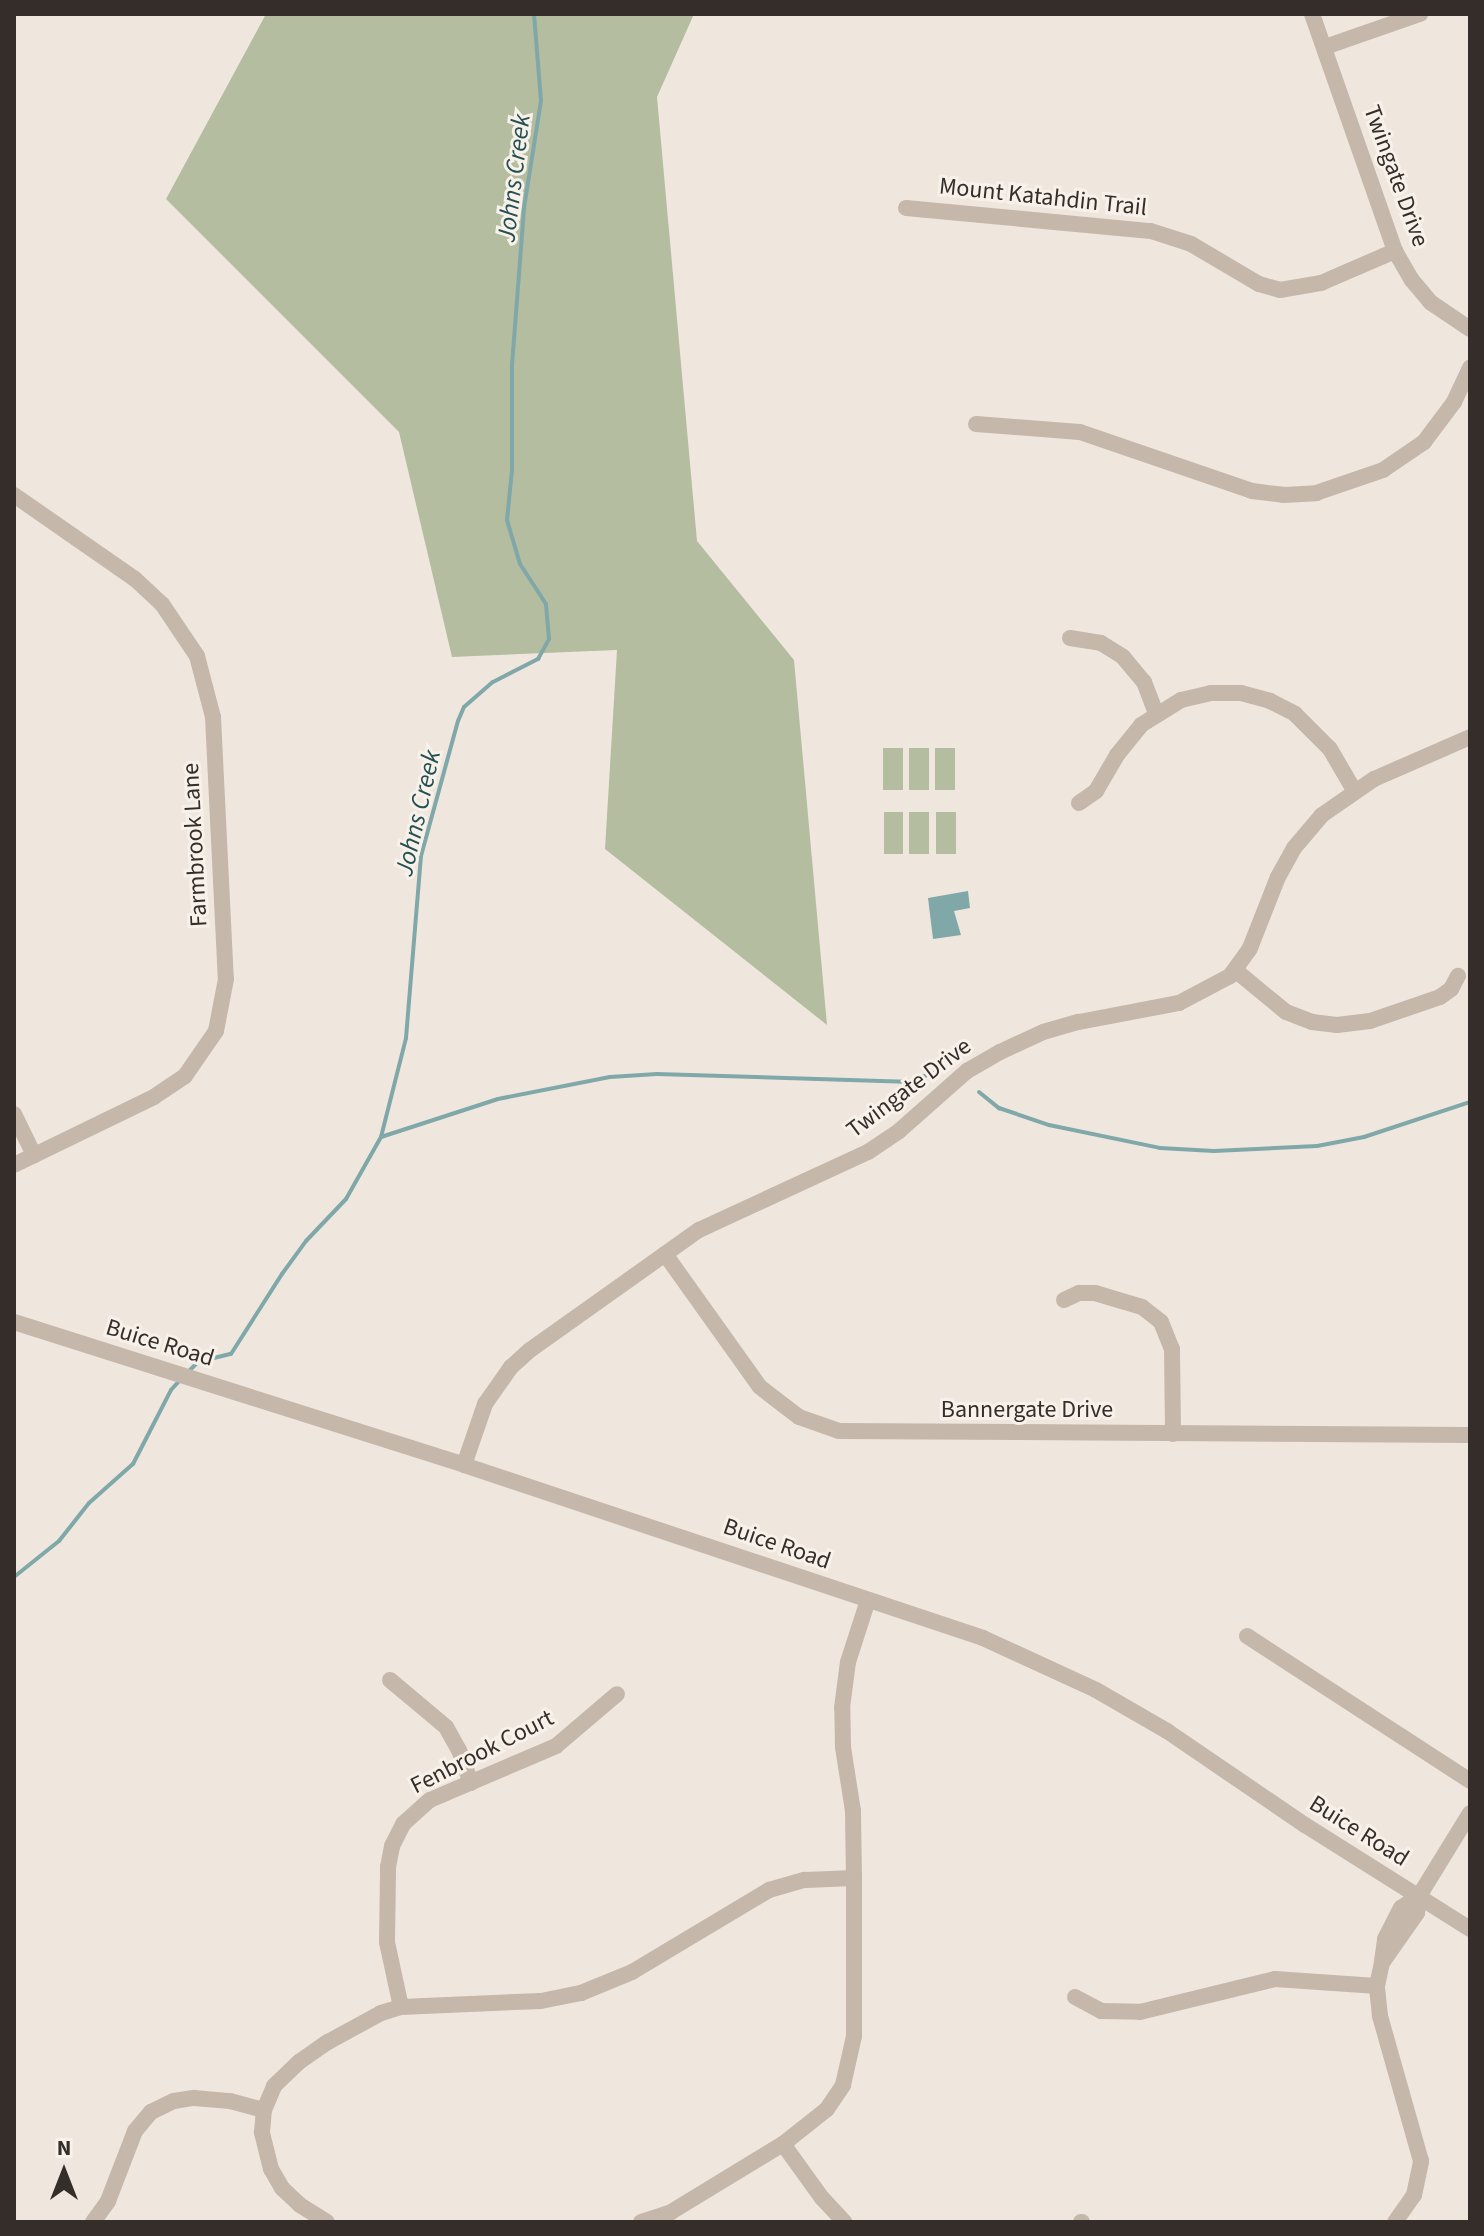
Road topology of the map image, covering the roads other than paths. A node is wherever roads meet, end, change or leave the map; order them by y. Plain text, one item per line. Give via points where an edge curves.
1 (1312, 14) edge
2 (1420, 14) edge
3 (1325, 47) junction
4 (906, 208) dead end
5 (1395, 251) junction
6 (1470, 329) edge
7 (1470, 367) edge
8 (976, 424) dead end
9 (14, 495) edge
10 (1070, 638) dead end
11 (1156, 713) junction
12 (1470, 737) edge
13 (1354, 790) junction
14 (1079, 803) dead end
15 (1235, 970) junction
16 (1458, 976) dead end
17 (14, 1114) edge
18 (34, 1155) junction
19 (14, 1165) edge
20 (665, 1254) junction
21 (1064, 1300) dead end
22 (14, 1322) edge
23 (1173, 1434) junction
24 (1470, 1435) edge
25 (464, 1465) junction
26 (868, 1600) junction
27 (1247, 1636) dead end
28 (390, 1680) dead end
29 (617, 1694) dead end
30 (1470, 1781) edge
31 (471, 1783) junction
32 (1470, 1813) edge
33 (854, 1878) junction
34 (1419, 1896) junction
35 (1470, 1929) edge
36 (1377, 1986) junction
37 (1075, 1997) dead end
38 (401, 2007) junction
39 (264, 2110) junction
40 (783, 2144) junction
41 (93, 2222) edge
42 (327, 2222) edge
43 (641, 2222) edge
44 (844, 2222) edge
45 (1395, 2222) edge

1 - 3 street, Twingate Drive
2 - 3 street
3 - 5 street, Twingate Drive
4 - 5 street, Mount Katahdin Trail via 1151,231 1191,244 1259,284 1280,290 1321,283
5 - 6 street, Twingate Drive via 1430,302
7 - 8 street via 1454,402 1424,442 1383,470 1316,493 1252,491 1080,432
9 - 18 street, Farmbrook Lane via 135,579 162,604 197,656 213,717 226,979 216,1031 185,1076 154,1097
10 - 11 street via 1101,643 1123,657 1144,682
11 - 13 street via 1211,693 1241,693 1270,701 1316,732
11 - 14 street via 1128,739 1096,791
12 - 13 street, Twingate Drive
13 - 15 street, Twingate Drive via 1322,815 1294,848
15 - 16 street via 1286,1012 1337,1025 1370,1021 1440,997
15 - 20 street, Twingate Drive via 1206,992 1179,1003 1079,1022 1017,1043 967,1071 868,1152 719,1218
17 - 18 street
18 - 19 street, Farmbrook Lane
20 - 23 street, Bannergate Drive via 760,1387 785,1409 816,1425 861,1433
20 - 25 street, Twingate Drive via 511,1367 485,1404
21 - 23 street via 1095,1293 1142,1307 1161,1322 1172,1349
22 - 25 street, Buice Road
23 - 24 street, Bannergate Drive
25 - 26 street, Buice Road
26 - 33 street via 848,1662 842,1708
26 - 34 street, Buice Road via 983,1638 1096,1690
27 - 30 street
28 - 31 street via 446,1727
29 - 31 street, Fenbrook Court via 556,1746
31 - 38 street, Fenbrook Court via 419,1807 392,1846 387,1942
32 - 34 street
33 - 38 street via 805,1880 769,1890 632,1972 581,1993 541,2001
33 - 40 street via 850,2066 827,2109
34 - 35 street, Buice Road
34 - 36 street via 1417,1913 1382,1963
36 - 37 street via 1275,1979 1140,2012 1101,2011
36 - 45 street via 1380,2016 1421,2161 1414,2195
38 - 39 street via 358,2025 299,2062 274,2086
39 - 41 street via 194,2098 151,2112 135,2131 108,2201
39 - 42 street via 262,2132 271,2169 300,2205
40 - 43 street via 671,2212
40 - 44 street

